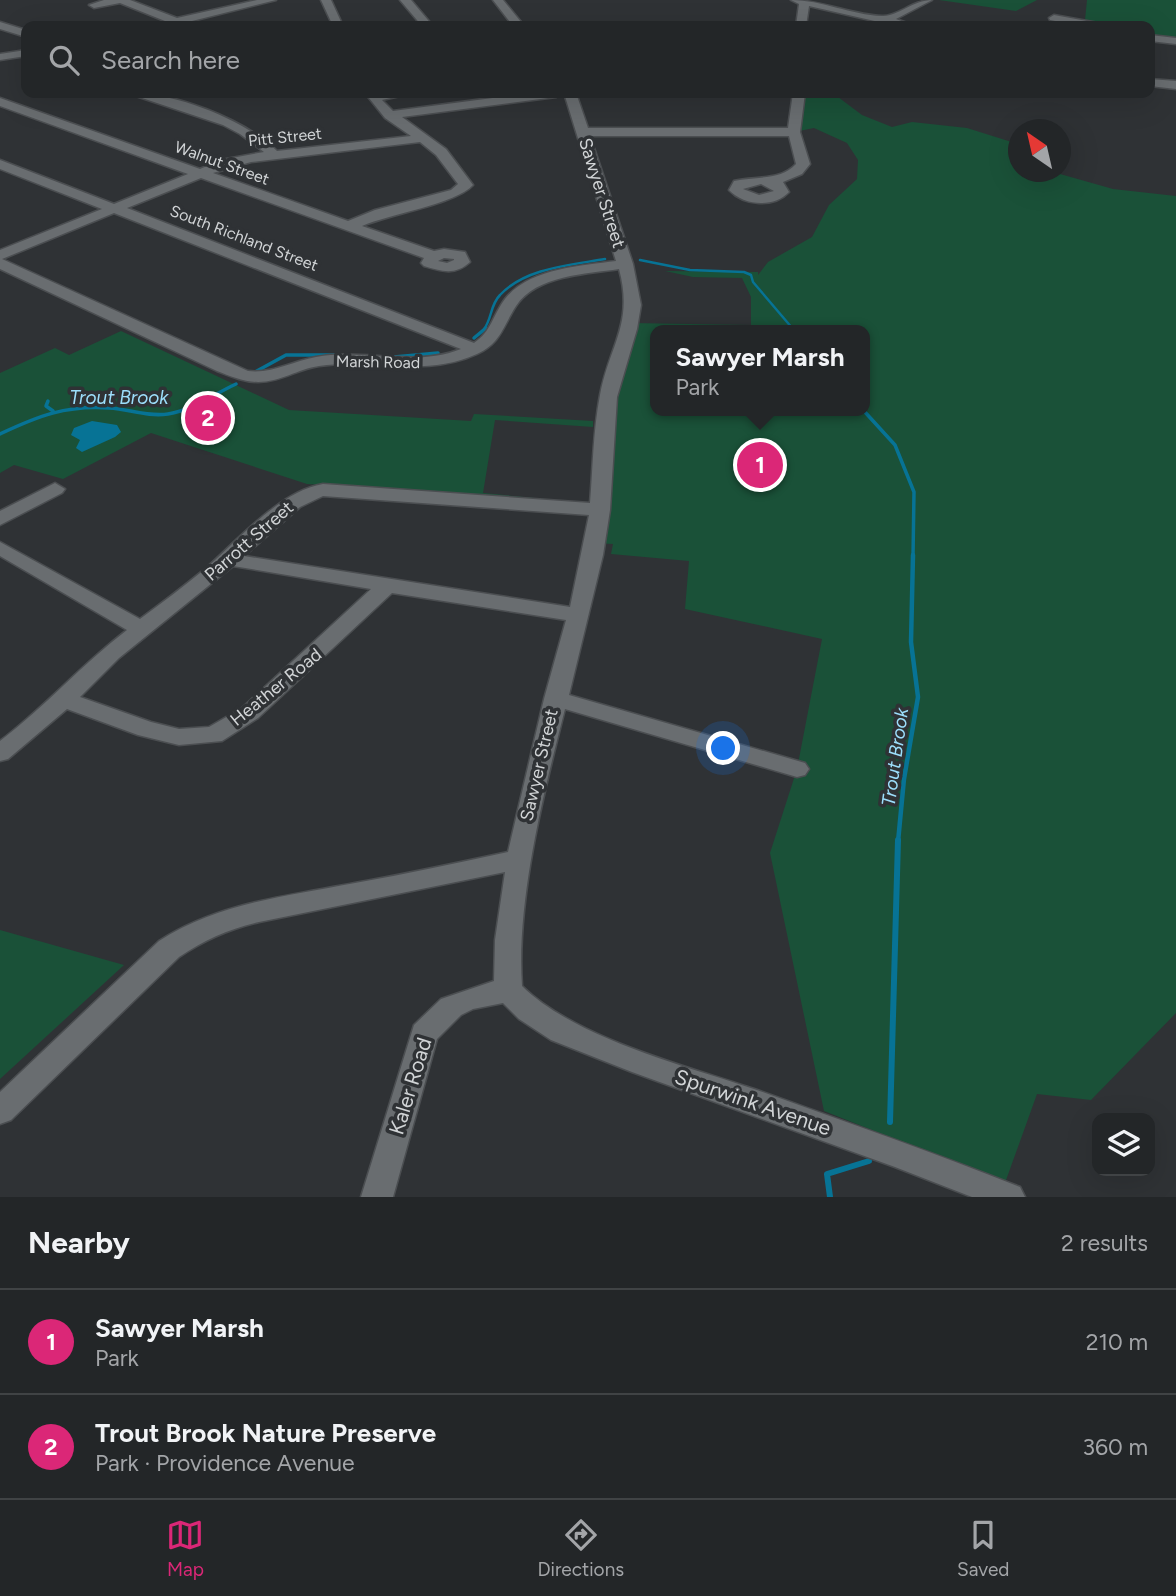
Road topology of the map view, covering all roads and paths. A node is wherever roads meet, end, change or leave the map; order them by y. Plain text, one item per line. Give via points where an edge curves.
1 (121, 0) edge
2 (271, 0) edge
3 (326, 0) edge
4 (405, 0) edge
5 (498, 0) edge
6 (927, 0) edge
7 (800, 1) edge
8 (246, 3) edge
9 (94, 5) dead end
10 (1054, 18) dead end
11 (174, 21) edge
12 (180, 21) edge
13 (336, 21) edge
14 (424, 21) edge
15 (517, 21) edge
16 (801, 21) edge
17 (878, 21) edge
18 (890, 21) edge
19 (1070, 21) edge
20 (0, 25) edge
21 (21, 32) edge
22 (1155, 39) edge
23 (1176, 41) edge
24 (21, 54) edge
25 (13, 55) junction
26 (0, 57) edge
27 (21, 57) edge
28 (1155, 83) edge
29 (1176, 85) edge
30 (1176, 91) edge
31 (148, 98) edge
32 (375, 98) edge
33 (518, 98) edge
34 (572, 98) edge
35 (798, 98) edge
36 (0, 102) edge
37 (389, 115) junction
38 (582, 132) junction
39 (794, 132) junction
40 (424, 138) junction
41 (274, 155) junction
42 (0, 164) edge
43 (199, 173) junction
44 (772, 182) dead end
45 (116, 208) junction
46 (349, 226) junction
47 (433, 256) dead end
48 (625, 264) junction
49 (3, 265) edge
50 (475, 349) junction
51 (55, 489) dead end
52 (600, 510) junction
53 (0, 519) edge
54 (0, 548) edge
55 (229, 559) junction
56 (387, 586) junction
57 (577, 615) junction
58 (143, 629) junction
59 (64, 699) junction
60 (555, 699) junction
61 (4, 745) edge
62 (797, 769) dead end
63 (519, 859) junction
64 (508, 990) junction
65 (0, 1111) edge
66 (377, 1197) edge
67 (1009, 1197) edge

1 - 9 street
1 - 11 street
2 - 8 street
3 - 13 street
4 - 14 street
5 - 15 street
6 - 18 street
7 - 16 street
7 - 17 street
8 - 12 street
10 - 19 street
20 - 21 street
22 - 23 street
24 - 25 street
25 - 26 street
25 - 27 street
28 - 29 street
28 - 30 street
31 - 41 street via 240,128
32 - 37 street
33 - 37 street
34 - 38 street, Sawyer Street
35 - 39 street
36 - 43 street, Walnut Street
37 - 40 street
38 - 39 street
38 - 48 street, Sawyer Street
39 - 44 street via 803,164
40 - 41 street, Pitt Street
40 - 46 street via 466,185 463,190
41 - 43 street, Pitt Street
42 - 45 street, South Richland Street
43 - 45 street, Pitt Street
43 - 46 street, Walnut Street
45 - 49 street, Pitt Street
45 - 50 street, South Richland Street
46 - 47 street, Walnut Street
48 - 50 street, Marsh Road via 527,286 513,298 496,335
48 - 52 street, Sawyer Street via 632,314 608,395
49 - 50 street, Marsh Road via 250,377 325,361 438,362
51 - 53 street
52 - 55 street, Parrott Street via 323,490 293,503
52 - 57 street, Sawyer Street
54 - 58 street
55 - 56 street
55 - 58 street, Parrott Street
56 - 57 street
56 - 59 street, Heather Road via 250,713 214,735 178,737
57 - 60 street, Sawyer Street
58 - 59 street, Parrott Street
59 - 61 street, Parrott Street
60 - 62 street
60 - 63 street, Sawyer Street
63 - 64 street via 506,962
63 - 65 street via 280,908 197,931 169,949
64 - 66 street, Kaler Road via 457,1003 439,1013 424,1034
64 - 67 street, Spurwink Avenue via 529,1011 562,1031

